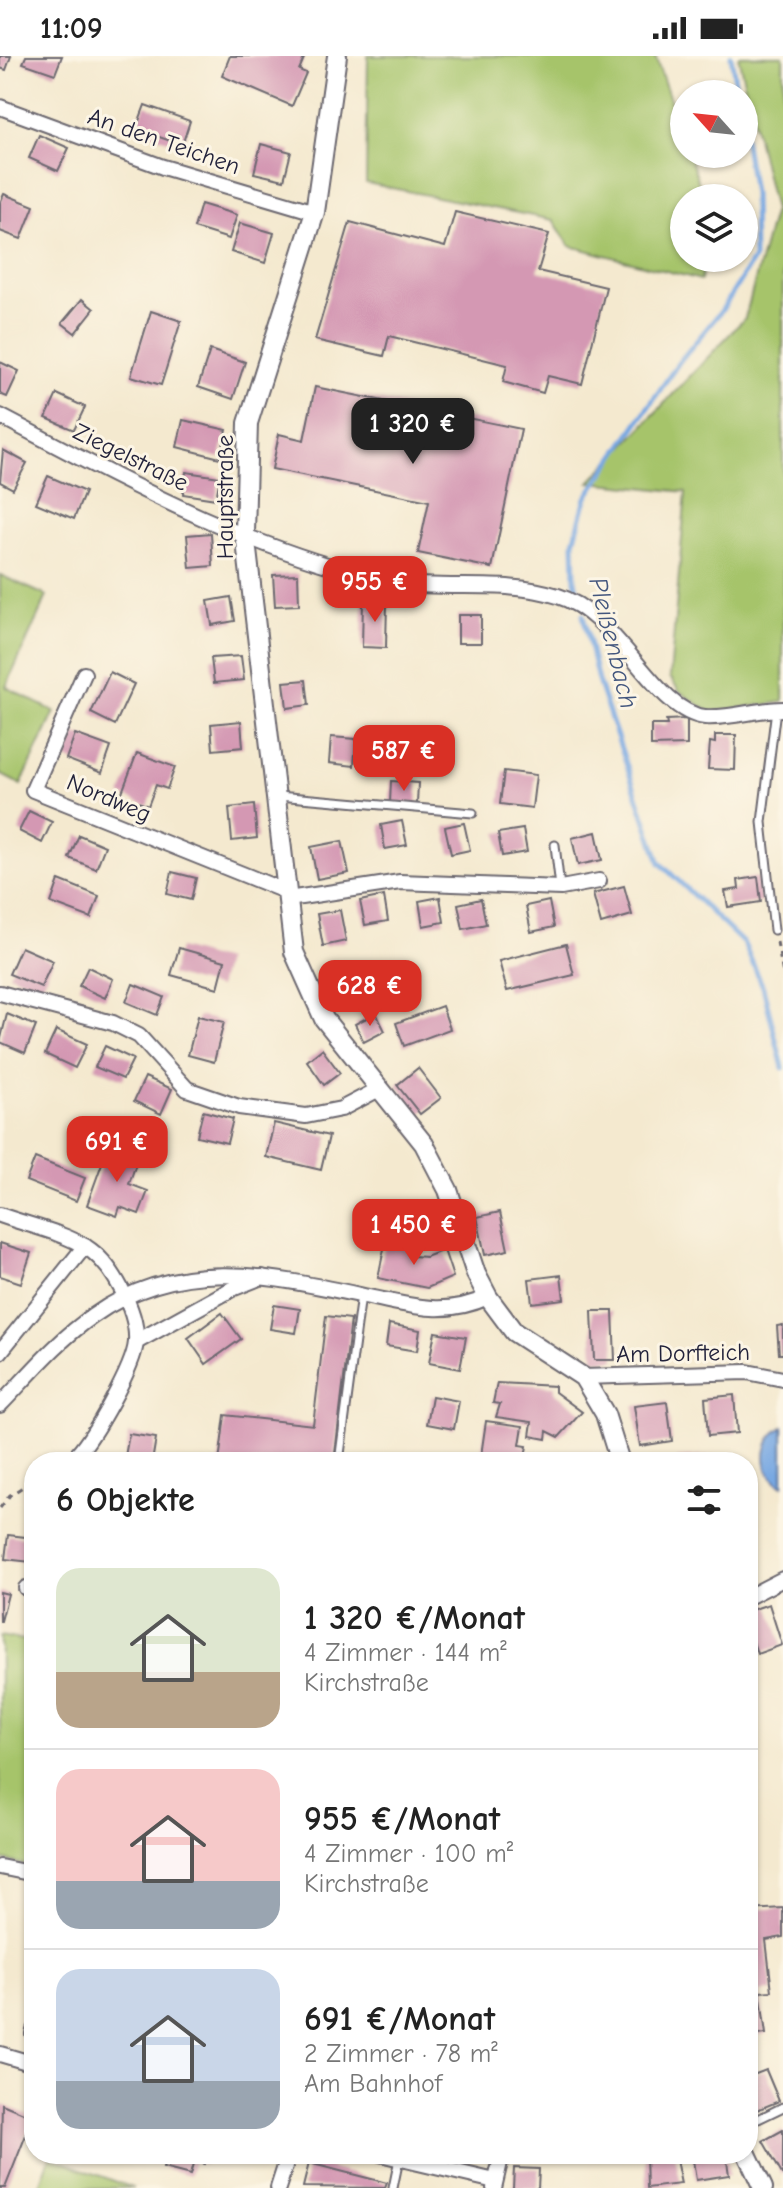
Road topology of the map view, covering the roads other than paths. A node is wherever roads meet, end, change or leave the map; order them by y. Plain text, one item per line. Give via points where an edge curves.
1 (337, 56) edge
2 (0, 107) edge
3 (315, 212) junction
4 (0, 416) edge
5 (245, 533) junction
6 (84, 674) dead end
7 (780, 709) edge
8 (275, 796) junction
9 (473, 813) dead end
10 (555, 845) dead end
11 (599, 881) dead end
12 (561, 888) junction
13 (287, 895) junction
14 (774, 930) road end
15 (0, 993) edge
16 (379, 1089) junction
17 (0, 1215) edge
18 (85, 1246) junction
19 (263, 1277) junction
20 (361, 1295) junction
21 (488, 1297) junction
22 (124, 1298) junction
23 (136, 1342) junction
24 (0, 1352) edge
25 (583, 1377) junction
26 (783, 1379) edge
27 (0, 1405) edge
28 (80, 1452) edge
29 (340, 1452) edge
30 (617, 1452) edge
31 (783, 1579) edge
32 (758, 1592) edge
33 (0, 1867) edge
34 (24, 1872) edge
35 (0, 2054) edge
36 (24, 2061) edge
37 (783, 2107) edge
38 (758, 2119) edge
39 (286, 2164) edge
40 (398, 2164) edge
41 (420, 2164) edge
42 (499, 2164) edge
43 (752, 2164) edge
44 (494, 2185) edge
45 (278, 2188) edge
46 (393, 2188) edge
47 (763, 2188) edge

1 - 3 street, Hauptstraße
2 - 3 street, An den Teichen via 163,167
3 - 5 street, Hauptstraße via 248,423
4 - 5 street, Ziegelstraße via 150,494
5 - 7 street, Ziegelstraße via 322,565 388,581 560,596 608,626 679,708 704,717
5 - 8 street, Hauptstraße
6 - 13 street, Nordweg via 33,790
7 - 14 lane via 762,822
8 - 9 lane
8 - 13 street, Hauptstraße
10 - 12 lane
11 - 12 street
12 - 13 street via 400,882
13 - 16 street, Hauptstraße via 294,952 324,1019
15 - 16 street via 113,1023 139,1036 187,1089 239,1107 306,1116 341,1109
16 - 21 street, Hauptstraße via 424,1144 448,1190
17 - 18 street
18 - 22 street via 111,1273
18 - 24 street
19 - 20 street
19 - 22 street via 190,1276 147,1286
19 - 23 street
20 - 21 street via 449,1311
20 - 29 lane
21 - 25 street, Hauptstraße via 514,1332
22 - 23 street
22 - 27 street via 92,1317
23 - 28 street via 94,1436
25 - 26 street, Am Dorfteich via 747,1372
25 - 30 street, Hauptstraße via 605,1414
31 - 32 street
33 - 34 street
35 - 36 street
37 - 38 lane
39 - 45 street
40 - 46 lane
41 - 44 street
42 - 44 street
43 - 47 street

